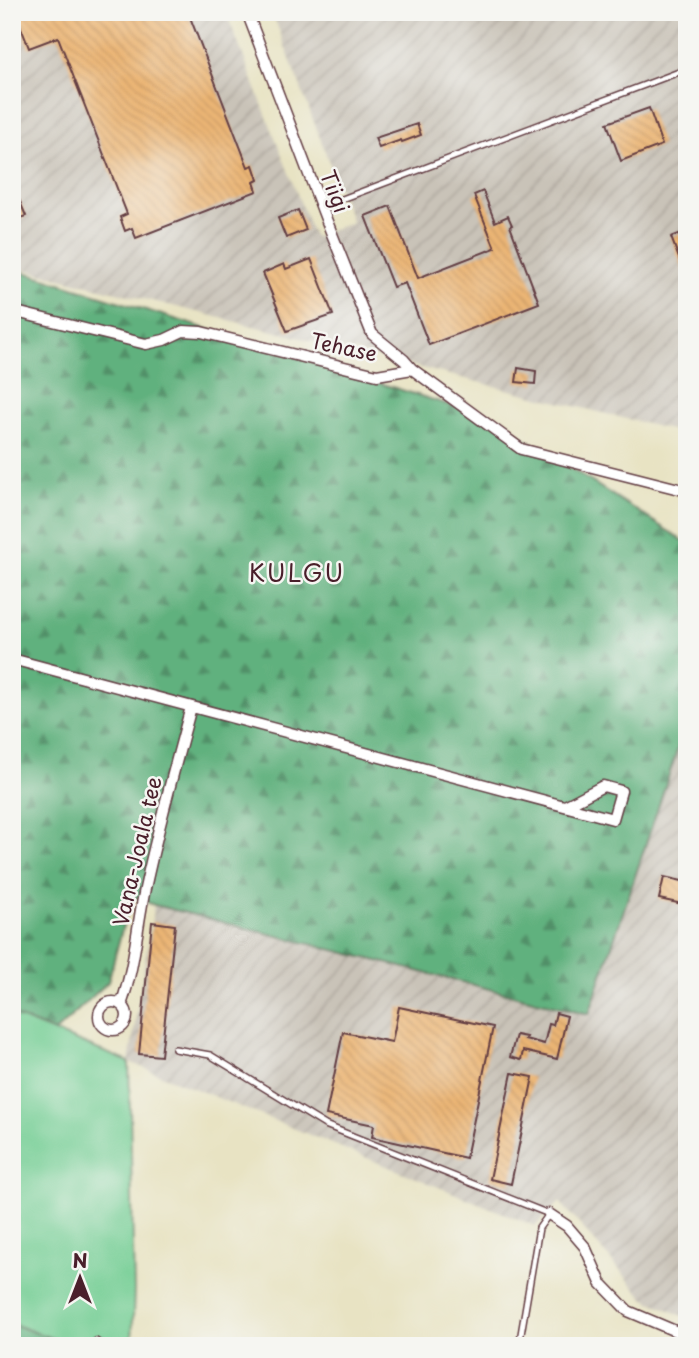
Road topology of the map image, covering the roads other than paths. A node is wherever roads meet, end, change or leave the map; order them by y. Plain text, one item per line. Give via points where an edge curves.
1 (247, 12) edge
2 (687, 69) edge
3 (321, 207) junction
4 (12, 311) edge
5 (412, 369) junction
6 (687, 491) edge
7 (12, 659) edge
8 (191, 707) junction
9 (565, 806) junction
10 (121, 1005) dead end
11 (175, 1049) dead end
12 (548, 1214) junction
13 (687, 1336) edge
14 (92, 1346) edge
15 (103, 1346) edge
16 (519, 1346) edge

1 - 3 street, Tiigi
2 - 3 lane
3 - 5 street, Tiigi via 372,334
4 - 5 street, Tehase via 146,344 183,331 201,332 377,375
5 - 6 street via 521,449
7 - 8 street
8 - 9 street
8 - 10 street, Vana-Joala tee
9 - 9 street via 613,819 621,790 603,786
11 - 12 lane via 210,1055 325,1125
12 - 13 street via 567,1226 585,1247 601,1283 628,1311
12 - 16 lane via 539,1228
14 - 15 lane via 96,1341

